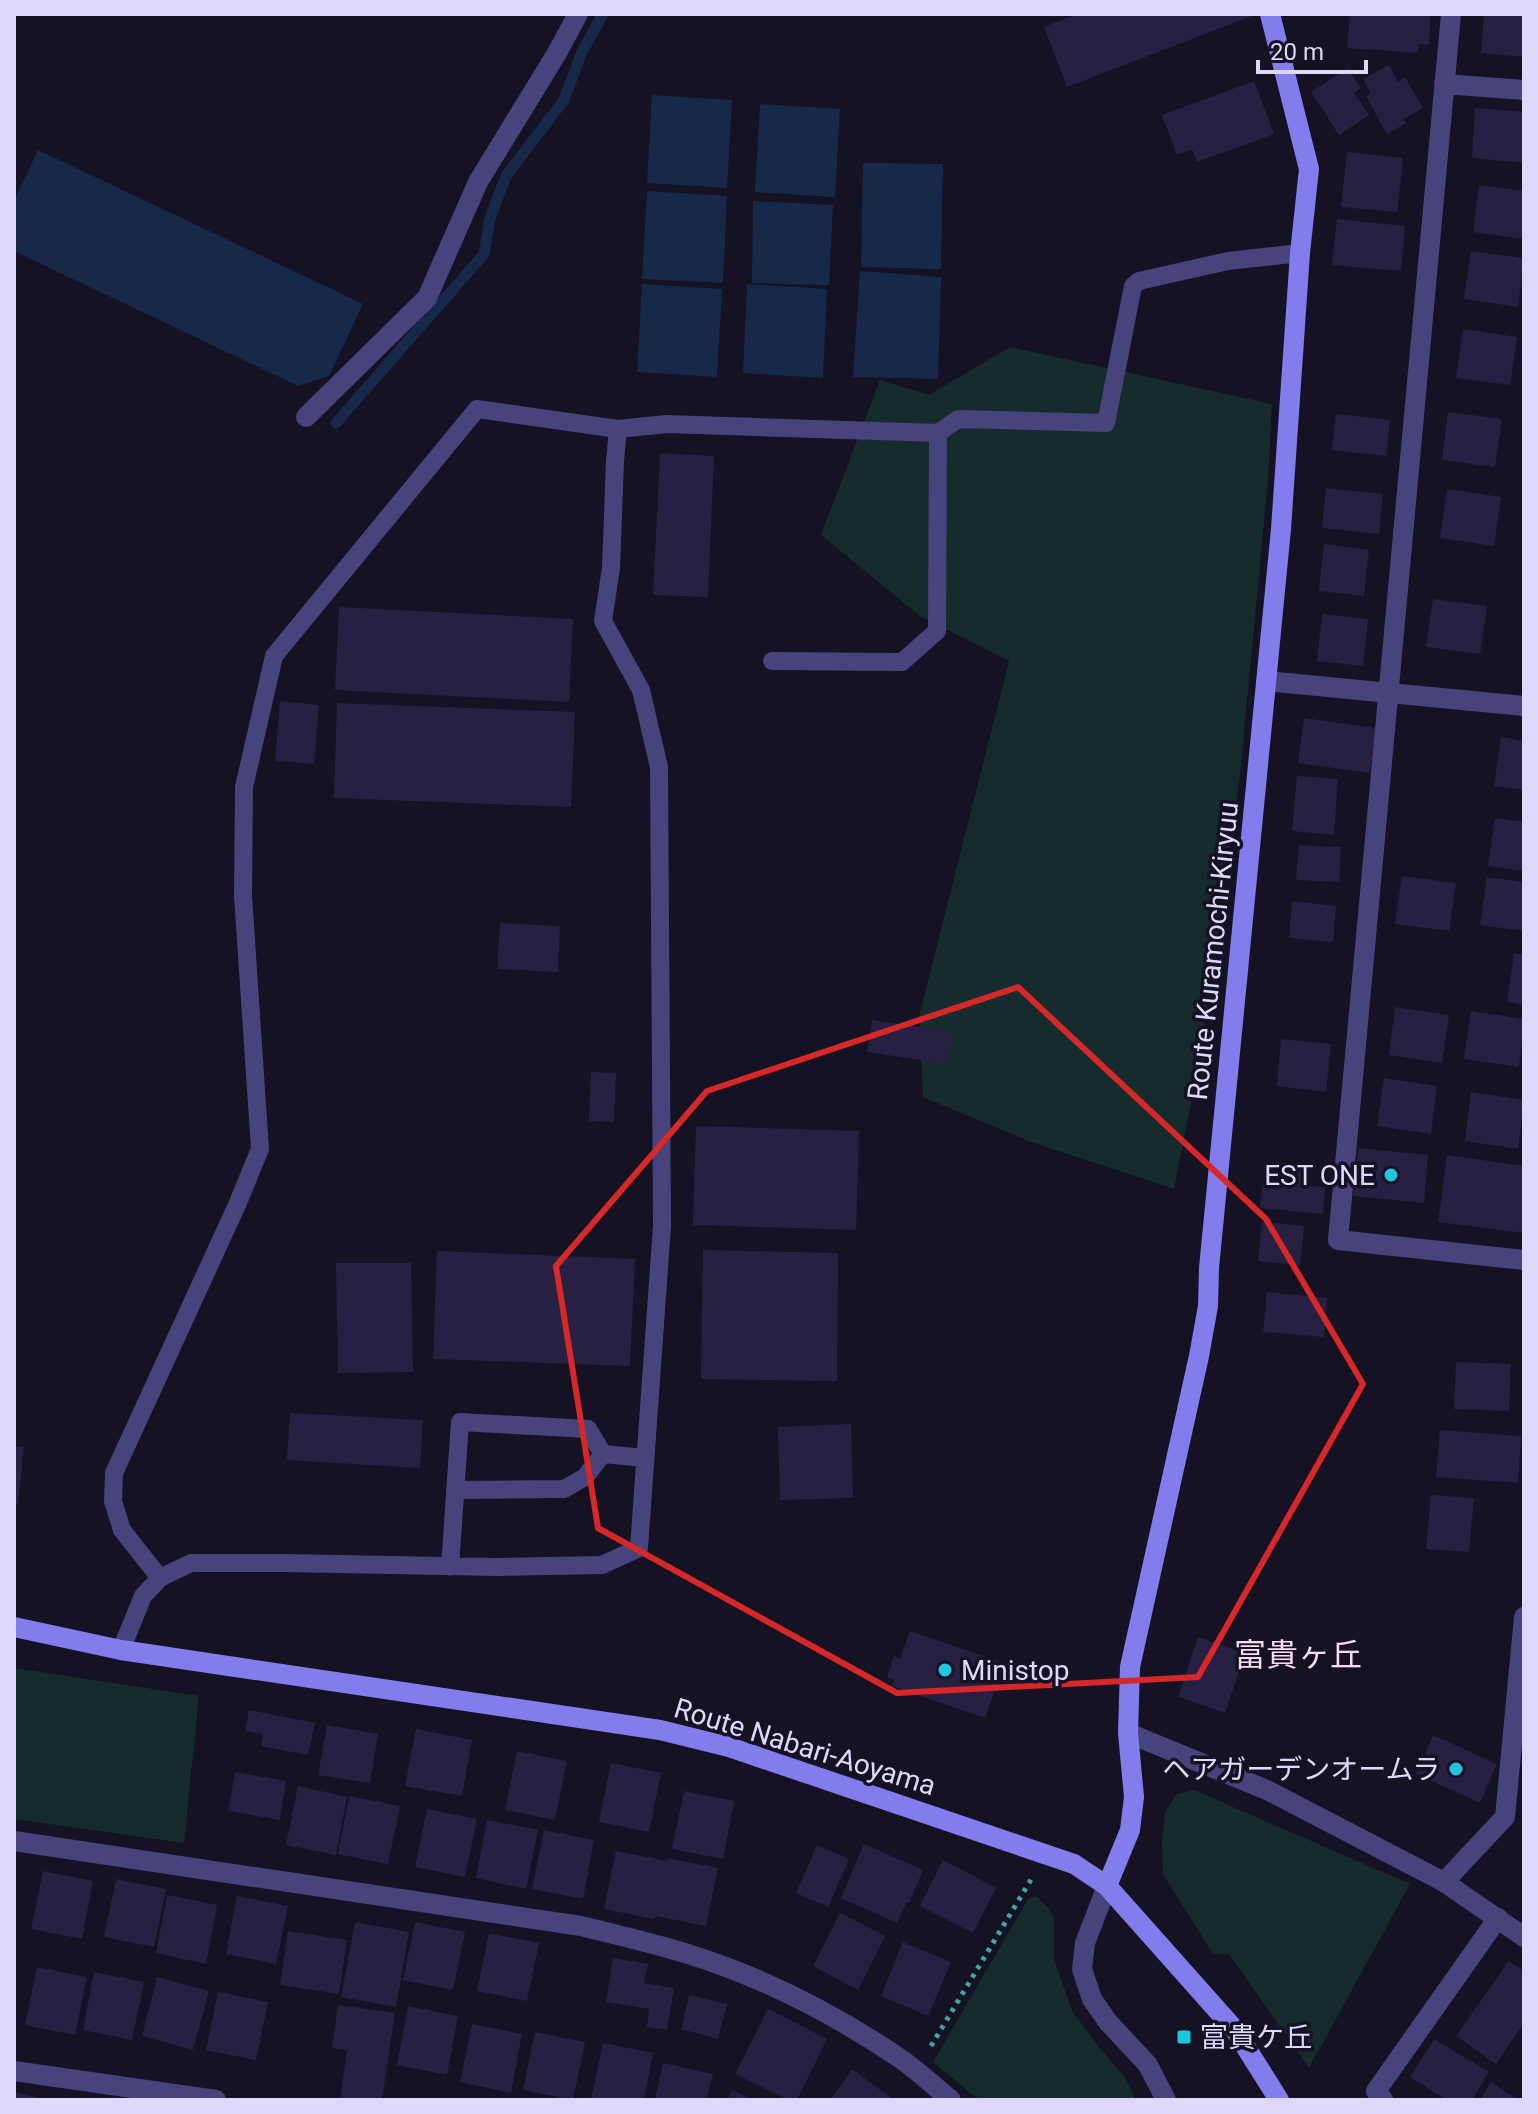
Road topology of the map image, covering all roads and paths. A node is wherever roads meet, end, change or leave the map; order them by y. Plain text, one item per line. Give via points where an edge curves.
1 (578, 14) edge
2 (1270, 14) edge
3 (1451, 14) edge
4 (1444, 84) junction
5 (1524, 90) edge
6 (1300, 253) junction
7 (306, 417) dead end
8 (618, 429) junction
9 (938, 433) junction
10 (772, 661) dead end
11 (1266, 681) junction
12 (1387, 694) junction
13 (1524, 706) edge
14 (1524, 1260) edge
15 (603, 1454) junction
16 (645, 1458) junction
17 (455, 1490) junction
18 (450, 1567) junction
19 (160, 1578) junction
20 (1524, 1617) edge
21 (14, 1627) edge
22 (121, 1650) junction
23 (1128, 1733) junction
24 (1515, 1818) edge
25 (14, 1841) edge
26 (1032, 1878) dead end
27 (1444, 1882) junction
28 (1107, 1886) junction
29 (1498, 1918) junction
30 (1524, 1937) edge
31 (14, 2071) edge
32 (916, 2071) junction
33 (216, 2100) edge
34 (951, 2100) edge
35 (1166, 2100) edge
36 (1279, 2100) edge
37 (1383, 2100) edge

1 - 7 street via 478,182 427,298
2 - 6 main road, Route Kuramochi-Kiryuu via 1309,169
3 - 4 street
4 - 5 street
4 - 12 street
6 - 9 lane via 1228,261 1133,286 1106,423 958,419
6 - 11 main road, Route Kuramochi-Kiryuu
8 - 9 lane via 667,424
8 - 16 lane via 603,621 641,690 659,767 662,1226
8 - 19 lane via 477,409 274,656 244,787 243,896 260,1149 114,1473 113,1501 122,1530
9 - 10 lane via 937,631 902,662
11 - 12 street
11 - 23 main road, Route Kuramochi-Kiryuu via 1208,1306 1130,1667
12 - 13 street
12 - 14 street via 1338,1240
15 - 16 lane
15 - 17 lane via 585,1477 564,1489
15 - 17 lane via 588,1429 460,1422
16 - 18 lane via 639,1548 602,1565
17 - 18 lane
18 - 19 lane via 191,1563
19 - 22 lane via 143,1596
20 - 24 street
21 - 22 main road, Route Nabari-Aoyama
22 - 28 main road, Route Nabari-Aoyama via 660,1730 729,1747 1046,1854 1074,1864
23 - 27 street via 1267,1790
23 - 28 main road, Route Kuramochi-Kiryuu via 1134,1797 1130,1830
24 - 27 street
25 - 32 street via 581,1926 638,1940 773,1987
26 - 32 path
27 - 29 street
28 - 35 street via 1085,1943 1082,1969 1092,1999 1148,2065
28 - 36 main road, Route Nabari-Aoyama via 1235,2030
29 - 30 street
29 - 37 street via 1376,2091
31 - 33 street
32 - 34 street

